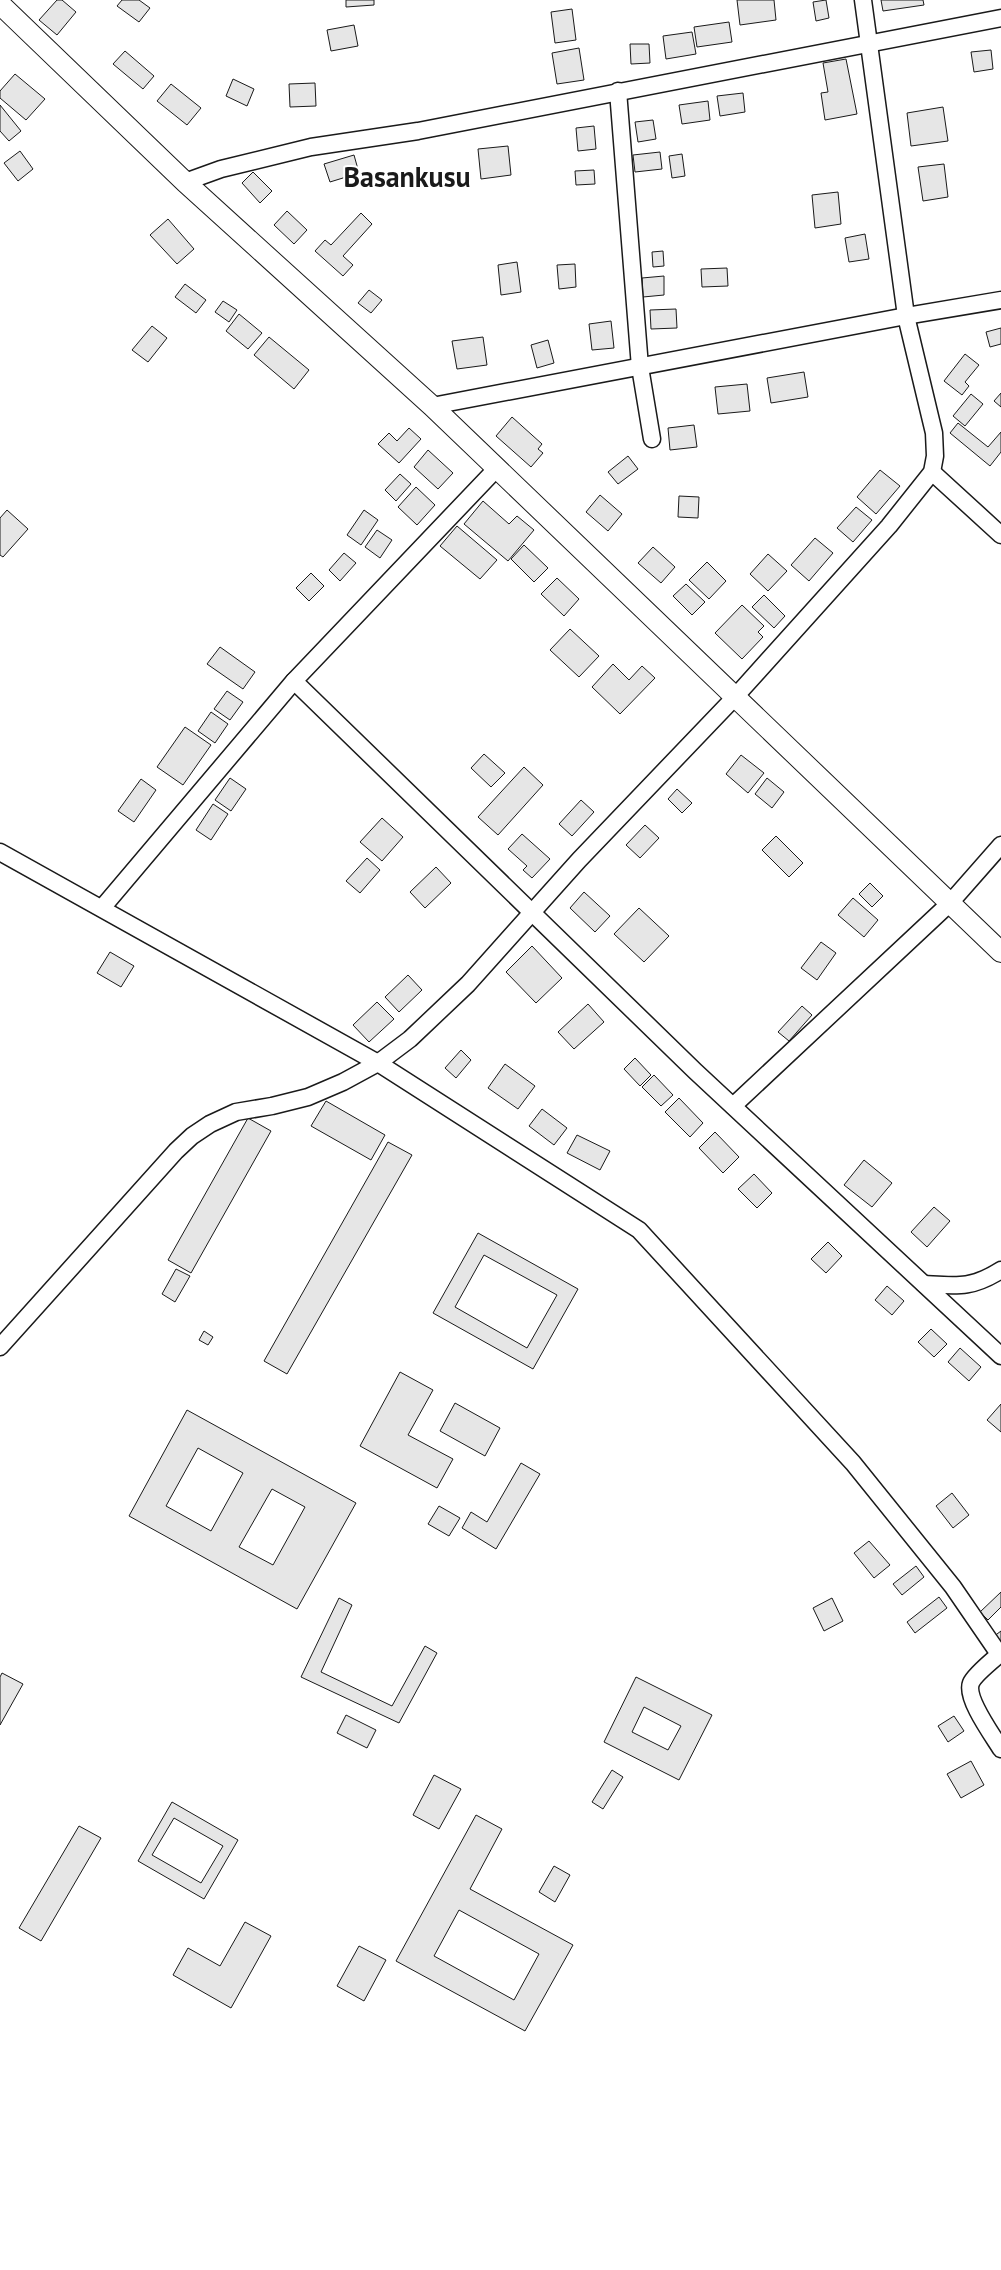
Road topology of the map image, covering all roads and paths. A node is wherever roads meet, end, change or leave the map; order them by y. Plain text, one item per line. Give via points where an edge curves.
1 (863, 0) edge
2 (0, 4) edge
3 (1001, 18) edge
4 (869, 44) junction
5 (618, 91) junction
6 (185, 182) junction
7 (1001, 300) edge
8 (906, 316) junction
9 (640, 367) junction
10 (432, 406) junction
11 (652, 439) dead end
12 (497, 468) junction
13 (932, 472) junction
14 (1001, 535) edge
15 (294, 681) junction
16 (735, 697) junction
17 (1001, 846) edge
18 (0, 852) edge
19 (950, 903) junction
20 (102, 908) junction
21 (531, 914) junction
22 (1001, 952) edge
23 (378, 1063) junction
24 (733, 1106) junction
25 (1001, 1270) edge
26 (924, 1284) junction
27 (0, 1347) edge
28 (1001, 1356) edge
29 (1000, 1653) edge
30 (1001, 1749) edge

1 - 4 street
2 - 6 street
3 - 4 street
4 - 5 street
4 - 8 street
5 - 6 street via 418,131 311,147 221,169
5 - 9 street
6 - 10 street
7 - 8 street
8 - 9 street
8 - 13 street via 934,433
9 - 10 street
9 - 11 street
10 - 12 street
12 - 15 street
12 - 16 street
13 - 14 street
13 - 16 street via 889,526
15 - 20 street
15 - 21 street
16 - 19 street
16 - 21 street
17 - 19 street
18 - 20 street
19 - 22 street
19 - 24 street
20 - 23 street
21 - 23 street via 461,990 410,1039
21 - 24 street
23 - 27 street via 308,1097 236,1112 192,1136
23 - 29 street via 639,1230 854,1463 953,1587
24 - 26 street
25 - 26 street via 980,1282 964,1286
26 - 28 street
29 - 30 street via 971,1683 970,1692 972,1701

